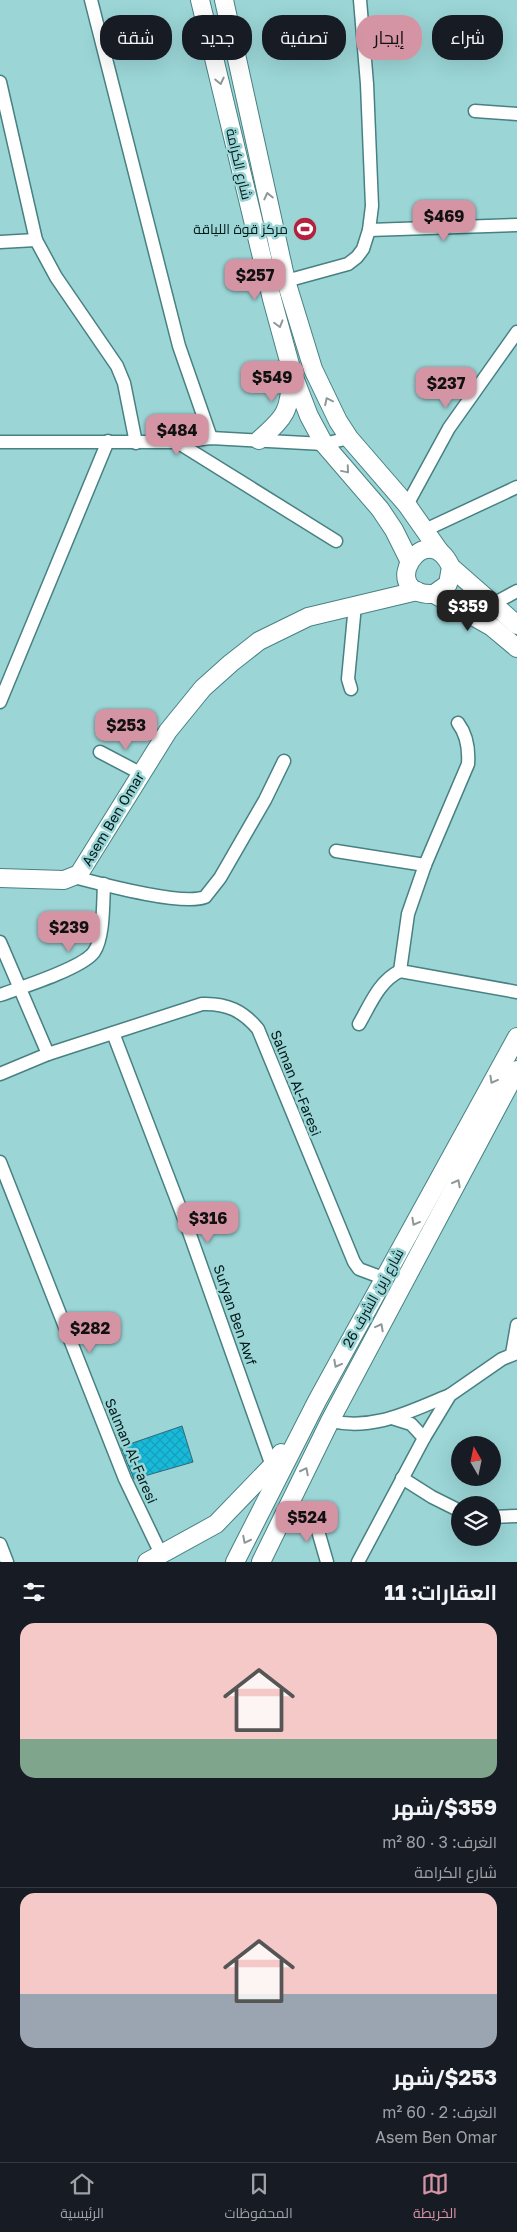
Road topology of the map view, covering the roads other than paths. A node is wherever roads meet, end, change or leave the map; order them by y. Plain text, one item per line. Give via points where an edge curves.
1 (91, 0) edge
2 (200, 0) edge
3 (224, 0) edge
4 (360, 0) edge
5 (0, 82) edge
6 (475, 112) dead end
7 (517, 114) edge
8 (14, 142) junction
9 (0, 143) edge
10 (517, 225) edge
11 (369, 230) junction
12 (36, 240) junction
13 (0, 242) edge
14 (286, 281) junction
15 (517, 332) edge
16 (292, 372) junction
17 (211, 438) junction
18 (349, 438) junction
19 (260, 440) junction
20 (108, 441) junction
21 (0, 442) edge
22 (177, 442) junction
23 (136, 443) junction
24 (324, 444) junction
25 (517, 487) edge
26 (407, 506) junction
27 (425, 530) junction
28 (336, 541) dead end
29 (440, 552) junction
30 (451, 567) junction
31 (417, 580) junction
32 (517, 591) edge
33 (493, 604) junction
34 (355, 605) junction
35 (517, 625) edge
36 (517, 648) edge
37 (351, 689) dead end
38 (0, 702) edge
39 (458, 724) dead end
40 (100, 752) dead end
41 (284, 761) dead end
42 (140, 774) junction
43 (336, 851) dead end
44 (425, 865) junction
45 (74, 877) junction
46 (0, 878) edge
47 (104, 884) junction
48 (0, 942) edge
49 (400, 971) junction
50 (18, 989) junction
51 (517, 992) edge
52 (0, 995) edge
53 (359, 1024) dead end
54 (114, 1033) junction
55 (517, 1037) edge
56 (48, 1054) junction
57 (517, 1070) edge
58 (0, 1074) edge
59 (0, 1162) edge
60 (383, 1278) junction
61 (517, 1325) edge
62 (514, 1354) edge
63 (450, 1395) junction
64 (317, 1401) junction
65 (392, 1418) junction
66 (330, 1421) junction
67 (424, 1438) junction
68 (272, 1466) junction
69 (402, 1478) junction
70 (451, 1506) edge
71 (517, 1516) edge
72 (314, 1517) dead end
73 (501, 1517) edge
74 (0, 1544) edge
75 (154, 1558) edge
76 (7, 1562) edge
77 (235, 1562) edge
78 (261, 1562) edge
79 (327, 1562) edge
80 (358, 1562) edge

1 - 17 street via 179,346
2 -> 16 street, شارع الكرامة
14 -> 3 street, شارع الكرامة
4 - 11 street via 372,206
5 - 8 street
6 - 7 street
8 - 9 street
8 - 12 street
10 - 11 street
11 - 14 street via 363,249 348,264
12 - 13 street
12 - 23 street via 56,277 117,366 124,383
18 -> 14 street, شارع الكرامة via 312,369
15 - 26 street via 449,428
16 - 19 street via 288,407 279,423
16 - 24 street, شارع الكرامة
17 - 19 street
17 - 22 street
18 - 24 street
18 - 26 street, شارع الكرامة
19 - 24 street
20 - 21 street
20 - 23 street
20 - 38 street
22 - 23 street
22 - 28 street
24 -> 31 street, شارع الكرامة via 380,509 394,530
25 - 27 street
26 - 27 street, شارع الكرامة
27 - 29 street, شارع الكرامة
29 - 30 street, شارع الكرامة
29 - 31 street, Asem Ben Omar via 429,549 418,552
30 - 31 street via 448,584
30 - 33 street, شارع الكرامة
31 - 34 street, Asem Ben Omar via 374,601
31 - 36 street via 492,627
32 - 33 street
33 - 35 street, شارع الكرامة
34 - 37 street via 348,679
34 - 42 street, Asem Ben Omar via 308,617 259,641 238,657 203,688 168,731
39 - 44 street via 469,751 468,764
40 - 42 street
41 - 47 street via 265,800 205,898 186,899
42 - 45 street, Asem Ben Omar via 82,870
43 - 44 street
44 - 49 street via 408,914
45 - 46 street, Asem Ben Omar via 64,880
45 - 47 street
47 - 50 street via 100,932 94,952 85,961
48 - 50 street
49 - 51 street
49 - 53 street via 390,976
50 - 52 street
50 - 56 street
54 - 56 street, Salman Al-Faresi
54 - 60 street, Salman Al-Faresi via 202,1004 234,1008 248,1017 258,1029 350,1255 359,1269
54 - 68 street, Sufyan Ben Awf
55 -> 60 street, شارع زين الشرف 26
56 - 58 street, Salman Al-Faresi
66 -> 57 street, شارع زين الشرف 26
59 - 75 street, Salman Al-Faresi
60 -> 64 street, شارع زين الشرف 26
61 - 62 street
62 - 63 street
63 - 65 street
63 - 67 street
64 - 68 street
64 -> 77 street, شارع زين الشرف 26
65 - 66 street via 350,1425
65 - 67 street via 411,1424
78 -> 66 street, شارع زين الشرف 26
67 - 69 street
68 - 75 street via 216,1524
69 - 70 street
69 - 80 street
71 - 73 street
72 - 79 street
74 - 76 street

